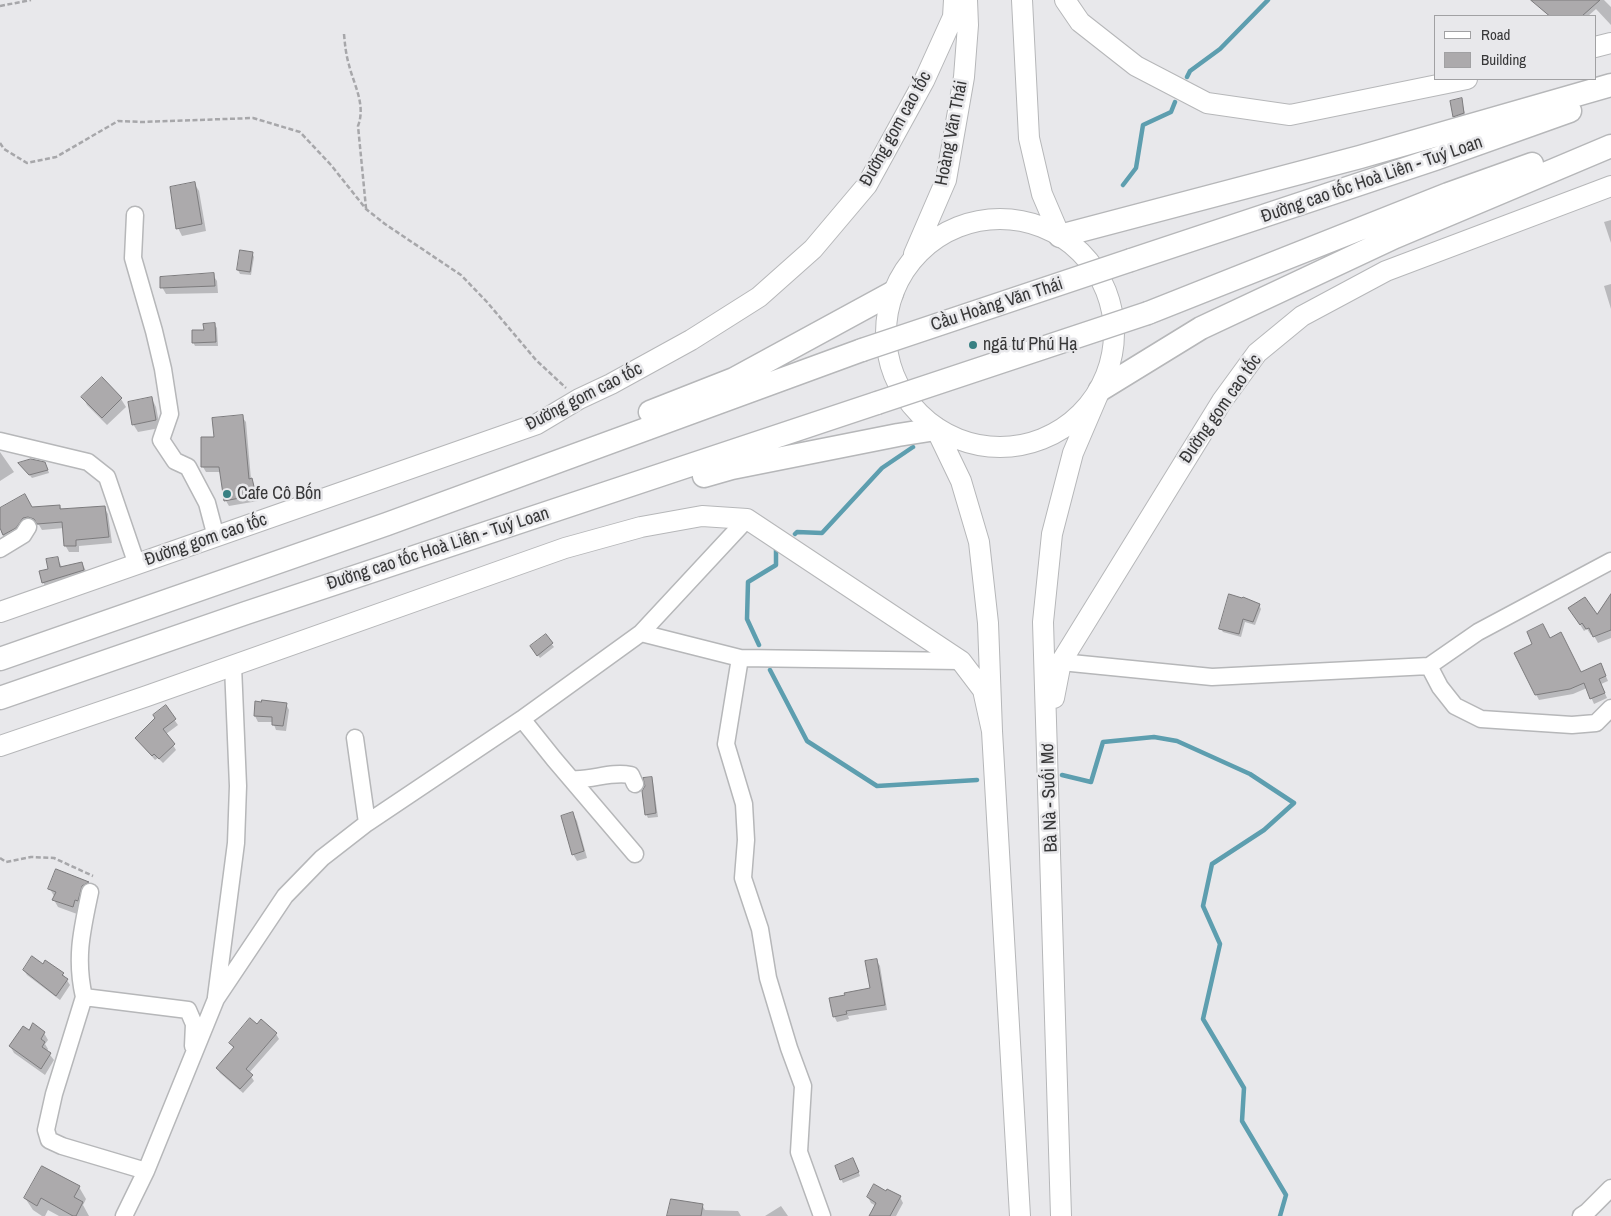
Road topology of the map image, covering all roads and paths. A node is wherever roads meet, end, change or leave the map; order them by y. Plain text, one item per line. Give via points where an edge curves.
1 (31, 0) edge
2 (954, 0) edge
3 (967, 0) edge
4 (1022, 0) edge
5 (1065, 0) edge
6 (0, 6) edge
7 (344, 34) dead end
8 (1611, 43) edge
9 (1596, 47) edge
10 (1462, 80) edge
11 (1611, 85) edge
12 (1611, 96) edge
13 (1611, 136) edge
14 (0, 144) edge
15 (1611, 146) edge
16 (1611, 186) edge
17 (366, 209) junction
18 (135, 215) dead end
19 (1060, 236) junction
20 (911, 260) junction
21 (1131, 260) joint
22 (892, 293) junction
23 (1100, 390) junction
24 (579, 399) junction
25 (936, 429) junction
26 (0, 441) edge
27 (747, 518) junction
28 (28, 527) dead end
29 (216, 537) junction
30 (0, 549) edge
31 (1611, 561) edge
32 (137, 565) junction
33 (0, 612) edge
34 (246, 613) junction
35 (116, 619) junction
36 (641, 632) junction
37 (740, 658) junction
38 (0, 659) edge
39 (961, 661) junction
40 (1061, 662) junction
41 (234, 666) junction
42 (1429, 666) junction
43 (0, 698) edge
44 (1611, 708) edge
45 (522, 719) junction
46 (992, 731) junction
47 (1048, 732) junction
48 (355, 738) dead end
49 (0, 746) edge
50 (571, 779) junction
51 (635, 784) dead end
52 (367, 823) junction
53 (635, 854) dead end
54 (0, 858) edge
55 (90, 892) joint
56 (84, 996) junction
57 (216, 999) junction
58 (192, 1059) junction
59 (146, 1171) junction
60 (1611, 1188) edge
61 (124, 1216) edge
62 (822, 1216) edge
63 (1020, 1216) edge
64 (1060, 1216) edge
65 (1581, 1216) edge

1 - 6 path
2 - 24 main road, Đường gom cao tốc via 953,17 924,82 867,185 813,249 758,297 691,340
3 - 20 main road, Hoàng Văn Thái via 964,77 946,180
4 - 19 main road via 1029,138 1042,194
5 - 10 main road via 1080,22 1136,66 1207,103 1290,115
7 - 17 path via 361,110 358,126
8 - 9 main road
11 - 19 highway via 1360,157
12 - 21 highway, Đường cao tốc Hoà Liên - Tuý Loan via 1435,159
13 - 34 highway, Đường cao tốc Hoà Liên - Tuý Loan, bridge via 1448,194 1148,313
14 - 17 path via 27,163 56,157 118,121 253,118 300,132
15 - 23 highway via 1395,237 1201,328
16 - 40 main road, Đường gom cao tốc via 1386,271 1302,316 1257,353 1222,401
17 - 24 path via 461,275 536,360
18 - 29 street via 133,258 163,368 170,414 161,440 175,460 188,467 207,503
19 - 20 main road, Bà Nà - Suối Mơ via 1048,227 1014,218 976,220 940,235
19 - 23 main road, Bà Nà - Suối Mơ via 1081,250 1103,280 1114,316 1113,354
20 - 22 main road
21 - 35 highway, Cầu Hoàng Văn Thái, bridge via 862,350 387,524
22 - 25 main road via 885,331 891,369 908,403
22 - 35 highway via 734,379
23 - 25 main road via 1077,419 1045,439 1008,448 971,445
23 - 47 main road, Bà Nà - Suối Mơ via 1073,453 1052,534 1043,622
24 - 29 main road, Đường gom cao tốc via 538,424
25 - 34 highway via 732,468
25 - 46 main road via 961,481 980,542 988,623
26 - 32 street via 88,462 108,477
27 - 36 street
27 - 39 main road
27 - 41 main road via 702,516 641,527 565,548
28 - 30 street via 24,535
29 - 32 main road, Đường gom cao tốc
31 - 42 street via 1478,632
32 - 33 main road, Đường gom cao tốc
34 - 43 highway, Đường cao tốc Hoà Liên - Tuý Loan
35 - 38 highway
36 - 37 street
36 - 45 street
37 - 39 street
37 - 62 street via 726,744 744,804 743,878 760,928 768,978 803,1086 799,1152
39 - 46 main road via 983,690
40 - 42 street via 1212,677
40 - 47 main road, Đường gom cao tốc
41 - 49 main road
41 - 57 street via 238,786 236,843
42 - 44 street via 1455,706 1480,719 1572,725 1596,723
45 - 50 street
45 - 52 street
46 - 63 main road
47 - 64 main road, Bà Nà - Suối Mơ
48 - 52 street
50 - 51 street via 584,780 618,773 631,775
50 - 53 street
52 - 57 street via 322,858 285,896
54 - 55 path via 6,862 31,857 54,858 100,880
55 - 56 street via 79,945
56 - 58 street via 188,1010 194,1024
56 - 59 street via 54,1094 46,1130 49,1140
57 - 58 street
58 - 59 street
59 - 61 street
60 - 65 street

